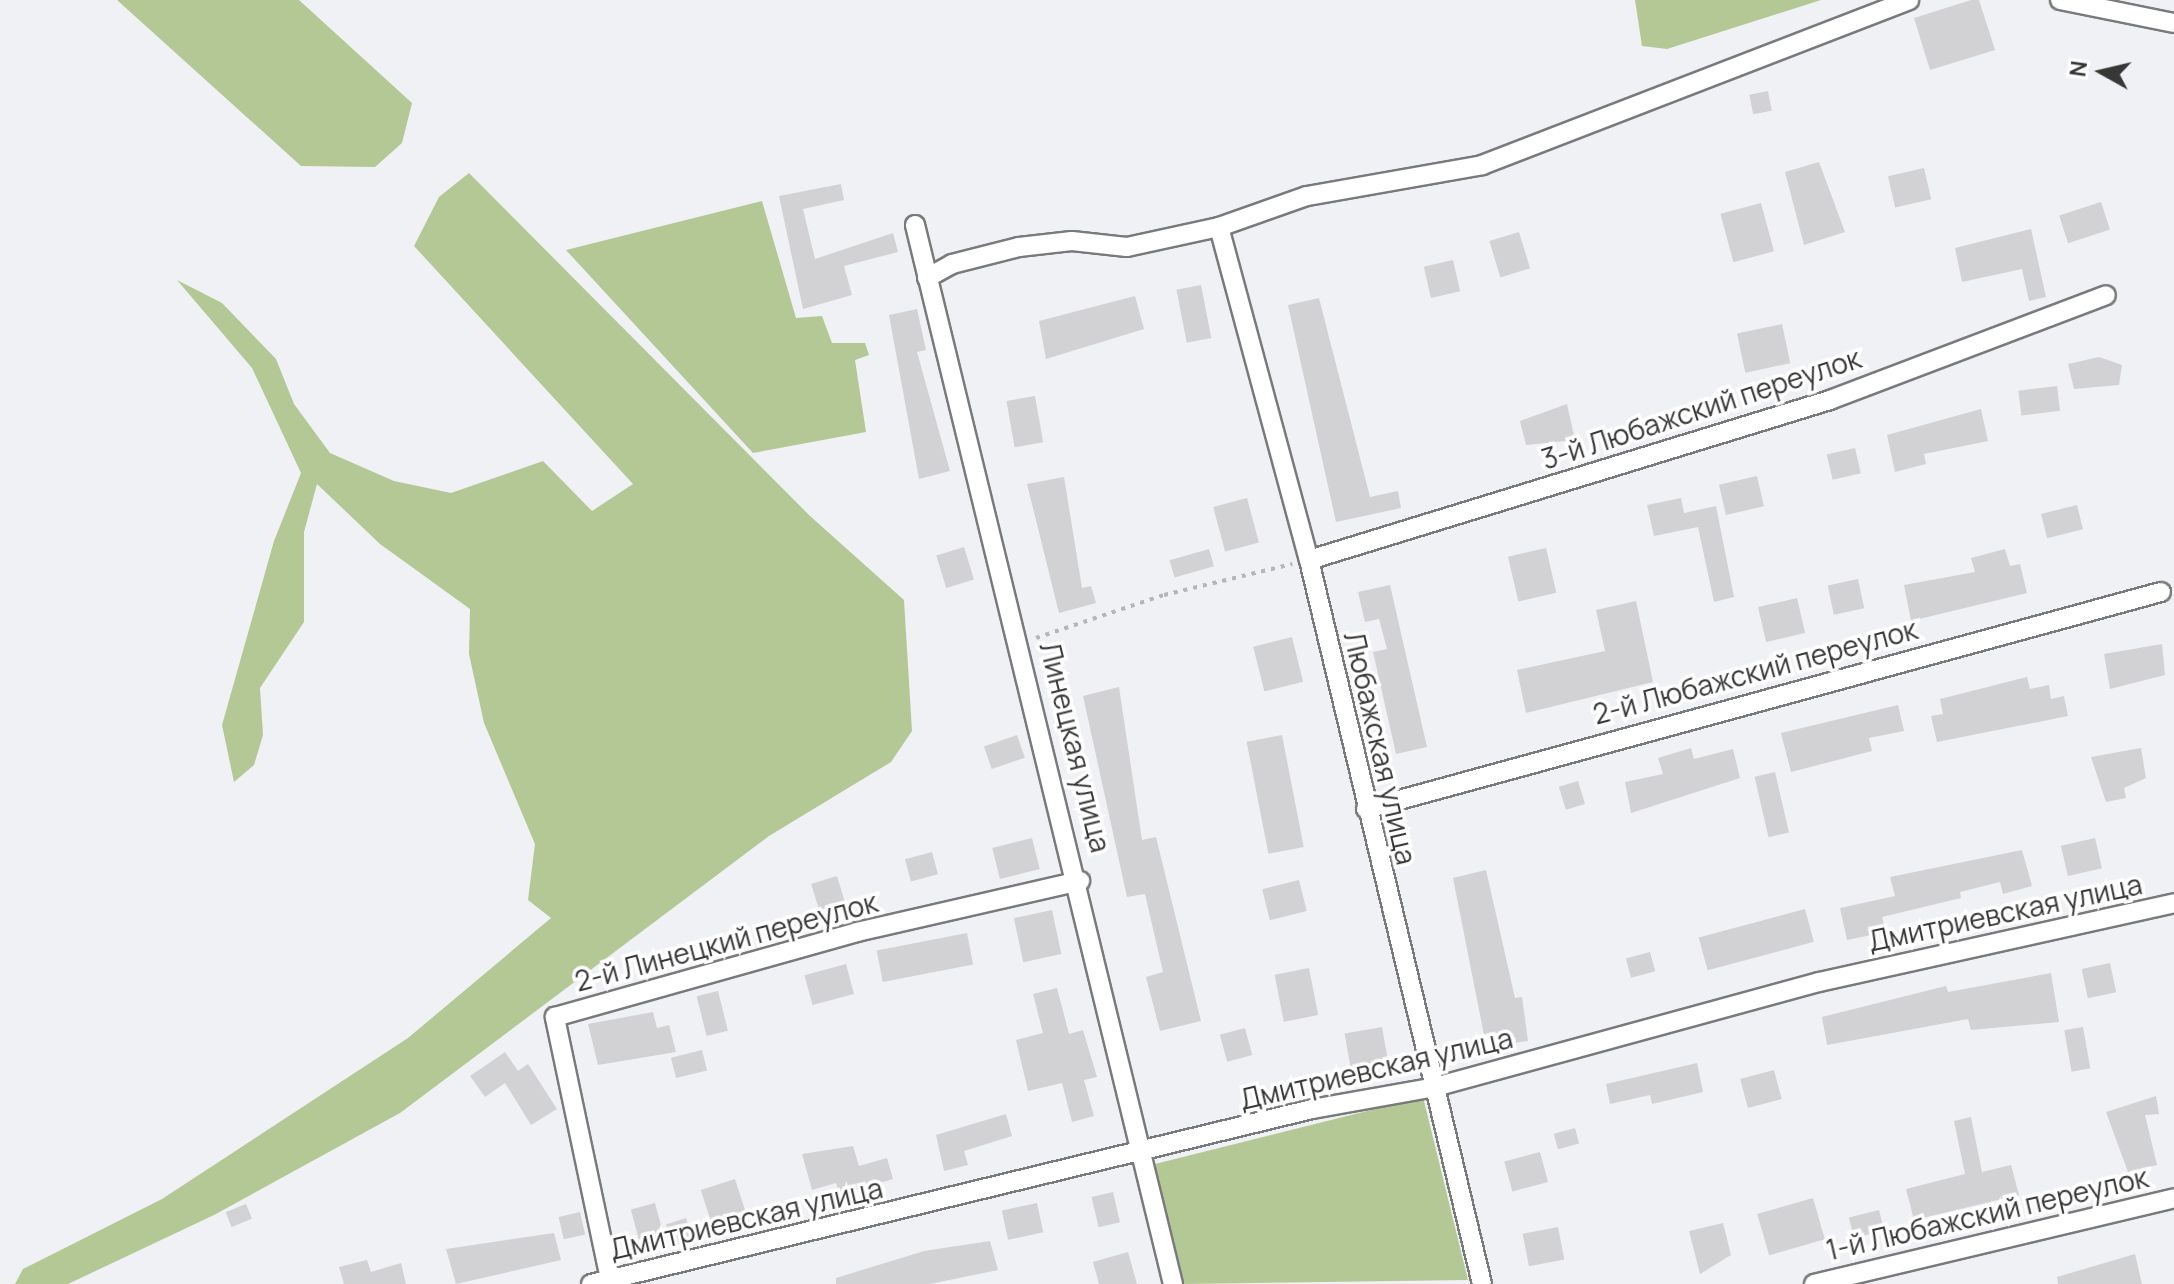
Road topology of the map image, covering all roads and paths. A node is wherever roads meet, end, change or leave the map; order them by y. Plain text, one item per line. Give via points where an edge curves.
1 (1909, 0) edge
2 (2060, 0) edge
3 (2174, 23) edge
4 (915, 225) dead end
5 (1219, 227) junction
6 (927, 278) junction
7 (2106, 295) dead end
8 (1309, 560) junction
9 (2161, 592) dead end
10 (1022, 642) junction
11 (1366, 809) junction
12 (1080, 881) junction
13 (2174, 903) edge
14 (1435, 1087) junction
15 (1144, 1156) junction
16 (2174, 1198) edge
17 (610, 1279) junction
18 (591, 1284) edge
19 (1173, 1284) edge
20 (1482, 1284) edge
21 (1814, 1284) edge

1 - 5 street via 1482,165 1307,196
2 - 3 street
4 - 6 street, Линецкая улица
5 - 6 street via 1127,247 1072,241 1019,247 952,264
5 - 8 street, Любажская улица
6 - 10 street, Линецкая улица
7 - 8 street, 3-й Любажский переулок via 1830,400
8 - 10 path via 1164,595
8 - 11 street, Любажская улица
9 - 11 street, 2-й Любажский переулок
10 - 12 street, Линецкая улица
11 - 14 street, Любажская улица
12 - 15 street, Линецкая улица
12 - 17 street, 2-й Линецкий переулок via 857,932 555,1017
13 - 14 street, Дмитриевская улица via 1819,982
14 - 15 street, Дмитриевская улица via 1312,1109
14 - 20 street, Любажская улица
15 - 17 street, Дмитриевская улица
15 - 19 street, Линецкая улица
16 - 21 street, 1-й Любажский переулок
17 - 18 street, Дмитриевская улица

